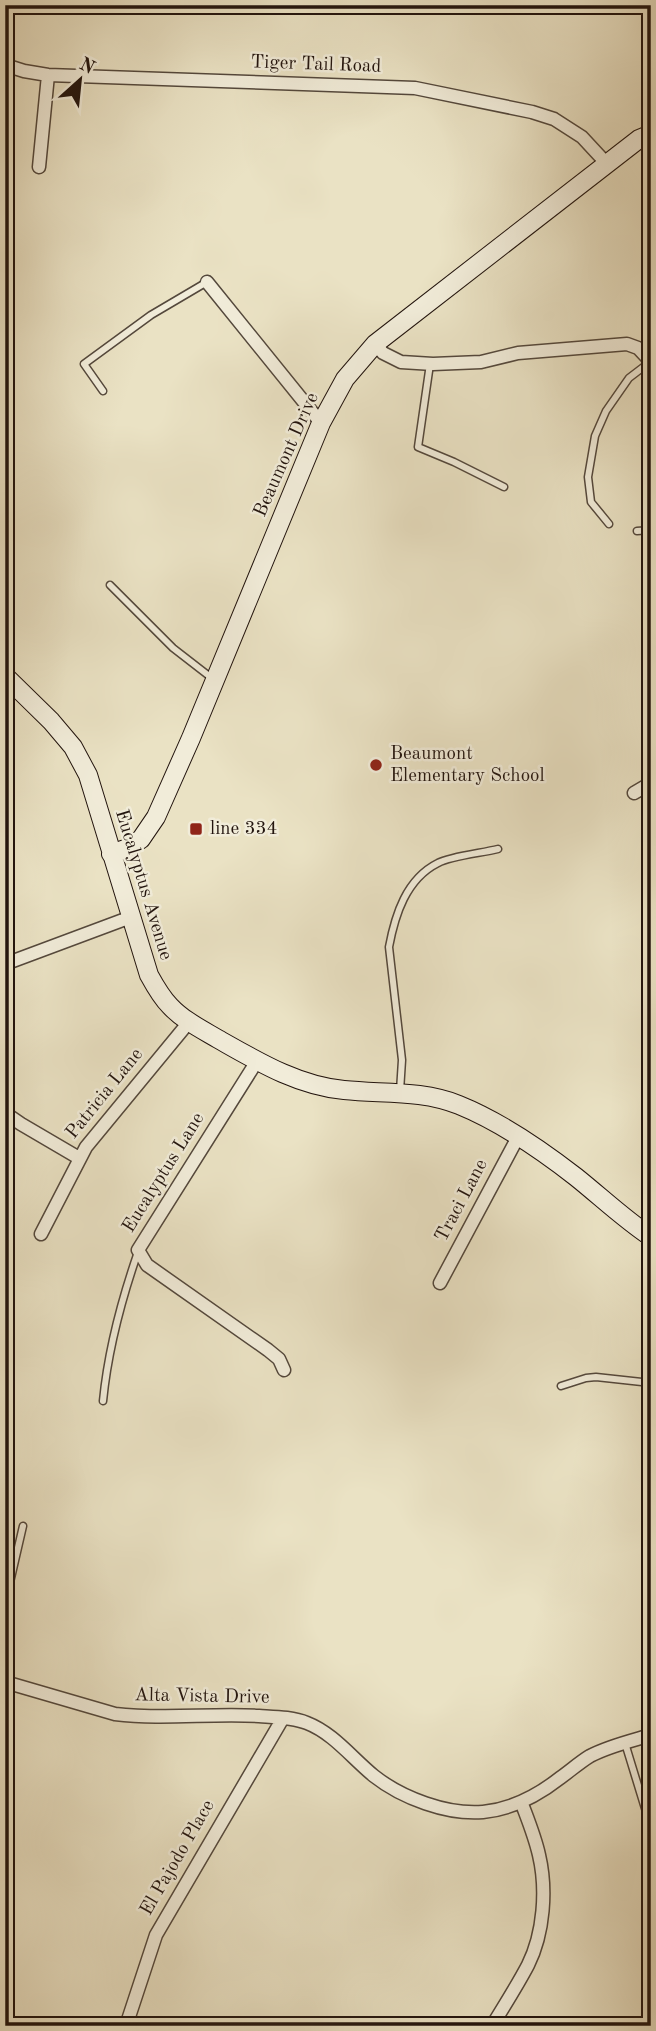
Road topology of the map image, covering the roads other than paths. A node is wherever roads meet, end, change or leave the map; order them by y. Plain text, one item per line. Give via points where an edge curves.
1 (5, 65) edge
2 (48, 75) junction
3 (651, 134) edge
4 (607, 164) junction
5 (40, 167) dead end
6 (207, 282) joint
7 (375, 344) junction
8 (650, 362) edge
9 (430, 364) junction
10 (103, 391) dead end
11 (321, 423) junction
12 (504, 487) dead end
13 (609, 524) dead end
14 (651, 530) edge
15 (637, 531) dead end
16 (110, 585) dead end
17 (5, 676) edge
18 (215, 680) junction
19 (651, 783) edge
20 (634, 793) dead end
21 (498, 849) dead end
22 (111, 854) junction
23 (131, 917) junction
24 (5, 964) edge
25 (189, 1022) junction
26 (257, 1061) junction
27 (399, 1093) junction
28 (5, 1113) edge
29 (518, 1137) junction
30 (79, 1158) junction
31 (41, 1234) dead end
32 (651, 1237) edge
33 (138, 1250) junction
34 (440, 1283) dead end
35 (284, 1370) dead end
36 (651, 1382) edge
37 (561, 1386) dead end
38 (103, 1401) dead end
39 (23, 1526) dead end
40 (5, 1604) edge
41 (5, 1682) edge
42 (283, 1718) junction
43 (651, 1735) edge
44 (625, 1743) junction
45 (522, 1804) junction
46 (651, 1828) edge
47 (126, 2026) edge
48 (492, 2026) edge

1 - 2 street, Tiger Tail Road
2 - 4 street, Tiger Tail Road via 415,88 554,119 582,137
2 - 5 street
3 - 4 street, Beaumont Drive
4 - 7 street, Beaumont Drive
6 - 10 lane via 151,315 84,364
6 - 11 street
7 - 9 street via 401,362
7 - 11 street, Beaumont Drive via 345,379
8 - 9 street via 628,344
8 - 13 lane via 629,378 595,436 588,477 590,502
9 - 12 lane via 418,447
11 - 18 street, Beaumont Drive
14 - 15 lane
16 - 18 lane via 173,648
17 - 22 street, Eucalyptus Avenue via 73,747 88,775
18 - 22 street, Beaumont Drive via 156,817 141,839
19 - 20 street
21 - 27 lane via 439,863 402,901 389,947 402,1060
22 - 23 street, Eucalyptus Avenue
23 - 24 street
23 - 25 street, Eucalyptus Avenue via 149,975 170,1006
25 - 26 street, Eucalyptus Avenue
25 - 30 street, Patricia Lane
26 - 27 street, Eucalyptus Avenue via 326,1088
26 - 33 street, Eucalyptus Lane
27 - 29 street, Eucalyptus Avenue via 458,1104
28 - 30 street
29 - 32 street, Eucalyptus Avenue
29 - 34 street, Traci Lane
30 - 31 street, Patricia Lane
33 - 35 street, Eucalyptus Lane via 147,1265 268,1350
33 - 38 lane via 116,1323
36 - 37 lane via 586,1378
39 - 40 lane
41 - 42 street, Alta Vista Drive via 124,1715
42 - 45 street, Alta Vista Drive via 308,1723 375,1777 424,1802 483,1812
42 - 47 street, El Pajodo Place via 156,1935
43 - 44 street, Alta Vista Drive
44 - 45 street, Alta Vista Drive via 587,1758
44 - 46 lane
45 - 48 street via 539,1853 541,1919 529,1964

